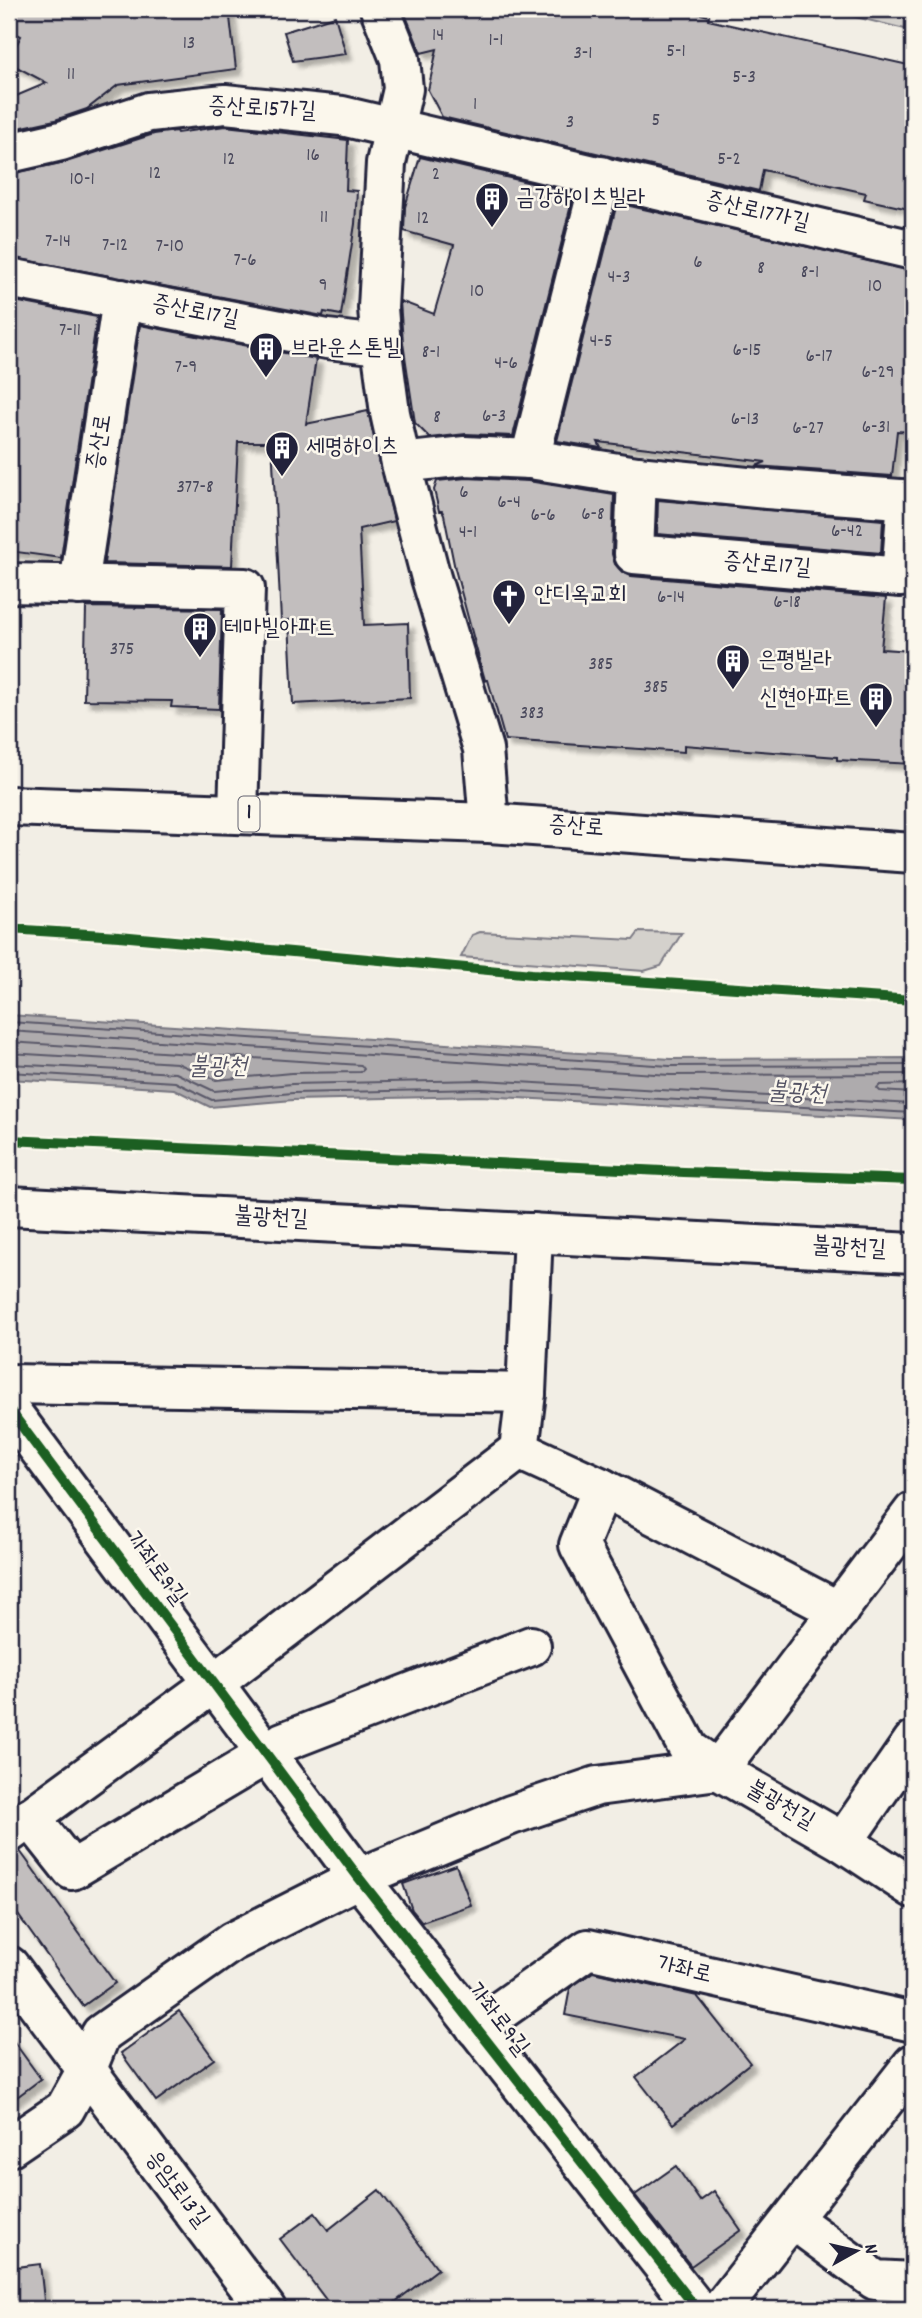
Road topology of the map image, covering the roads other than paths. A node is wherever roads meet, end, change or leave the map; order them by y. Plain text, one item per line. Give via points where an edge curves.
1 (380, 9) edge
2 (394, 127) junction
3 (9, 153) edge
4 (601, 176) junction
5 (913, 250) edge
6 (9, 278) edge
7 (122, 299) junction
8 (381, 345) junction
9 (530, 459) junction
10 (401, 463) junction
11 (637, 475) junction
12 (910, 499) edge
13 (9, 583) edge
14 (79, 585) junction
15 (9, 806) edge
16 (238, 813) junction
17 (489, 822) junction
18 (913, 853) edge
19 (9, 1206) edge
20 (533, 1233) junction
21 (913, 1253) edge
22 (9, 1384) edge
23 (526, 1393) junction
24 (9, 1409) edge
25 (519, 1450) junction
26 (601, 1488) junction
27 (913, 1512) edge
28 (839, 1611) junction
29 (531, 1646) dead end
30 (214, 1683) junction
31 (913, 1741) edge
32 (267, 1754) junction
33 (718, 1770) junction
34 (20, 1825) edge
35 (843, 1842) junction
36 (359, 1878) junction
37 (913, 1888) edge
38 (9, 1966) edge
39 (913, 2022) edge
40 (476, 2028) junction
41 (86, 2071) junction
42 (906, 2086) edge
43 (9, 2147) edge
44 (792, 2219) junction
45 (913, 2282) edge
46 (267, 2309) edge
47 (697, 2309) edge
48 (721, 2309) edge

1 - 2 street via 400,59 402,89
2 - 3 street, 증산로15가길 via 342,116 225,103 149,112
2 - 4 street, 증산로17가길
2 - 8 street via 386,176 378,308
4 - 5 street, 증산로17가길
4 - 9 street
6 - 7 street, 증산로17길
7 - 8 street, 증산로17길 via 327,339
7 - 14 street, 증산로
8 - 10 street
9 - 10 street, 증산로17길 via 465,456
9 - 11 street, 증산로17길
10 - 17 street via 483,749
11 - 12 street, 증산로17길
11 - 12 street, 증산로17길 via 634,554 674,558 901,577
13 - 14 street
14 - 16 street via 245,588
15 - 16 street, 증산로 / 1
16 - 17 street, 증산로 / 1
17 - 18 street, 증산로 / 1
19 - 20 street, 불광천길
20 - 21 street, 불광천길
20 - 23 street
22 - 23 street
23 - 25 street
24 - 30 street, 가좌로9길
25 - 26 street
25 - 30 street
26 - 28 street
26 - 33 street, 불광천길 via 579,1545 689,1750
27 - 28 street, 불광천길
28 - 33 street, 불광천길
29 - 32 street via 283,1742
30 - 32 street, 가좌로9길
30 - 34 street
31 - 35 street
32 - 34 street via 72,1870
32 - 36 street, 가좌로9길
33 - 35 street, 불광천길
33 - 36 street via 597,1786 511,1815
35 - 37 street
36 - 40 street, 가좌로9길
36 - 41 street via 232,1942 101,2034
38 - 41 street, 응암로13길
39 - 40 street, 가좌로 via 588,1949
40 - 47 street, 가좌로9길
41 - 43 street via 65,2109
41 - 46 street, 응암로13길
42 - 44 street
44 - 45 street via 874,2280
44 - 48 street

